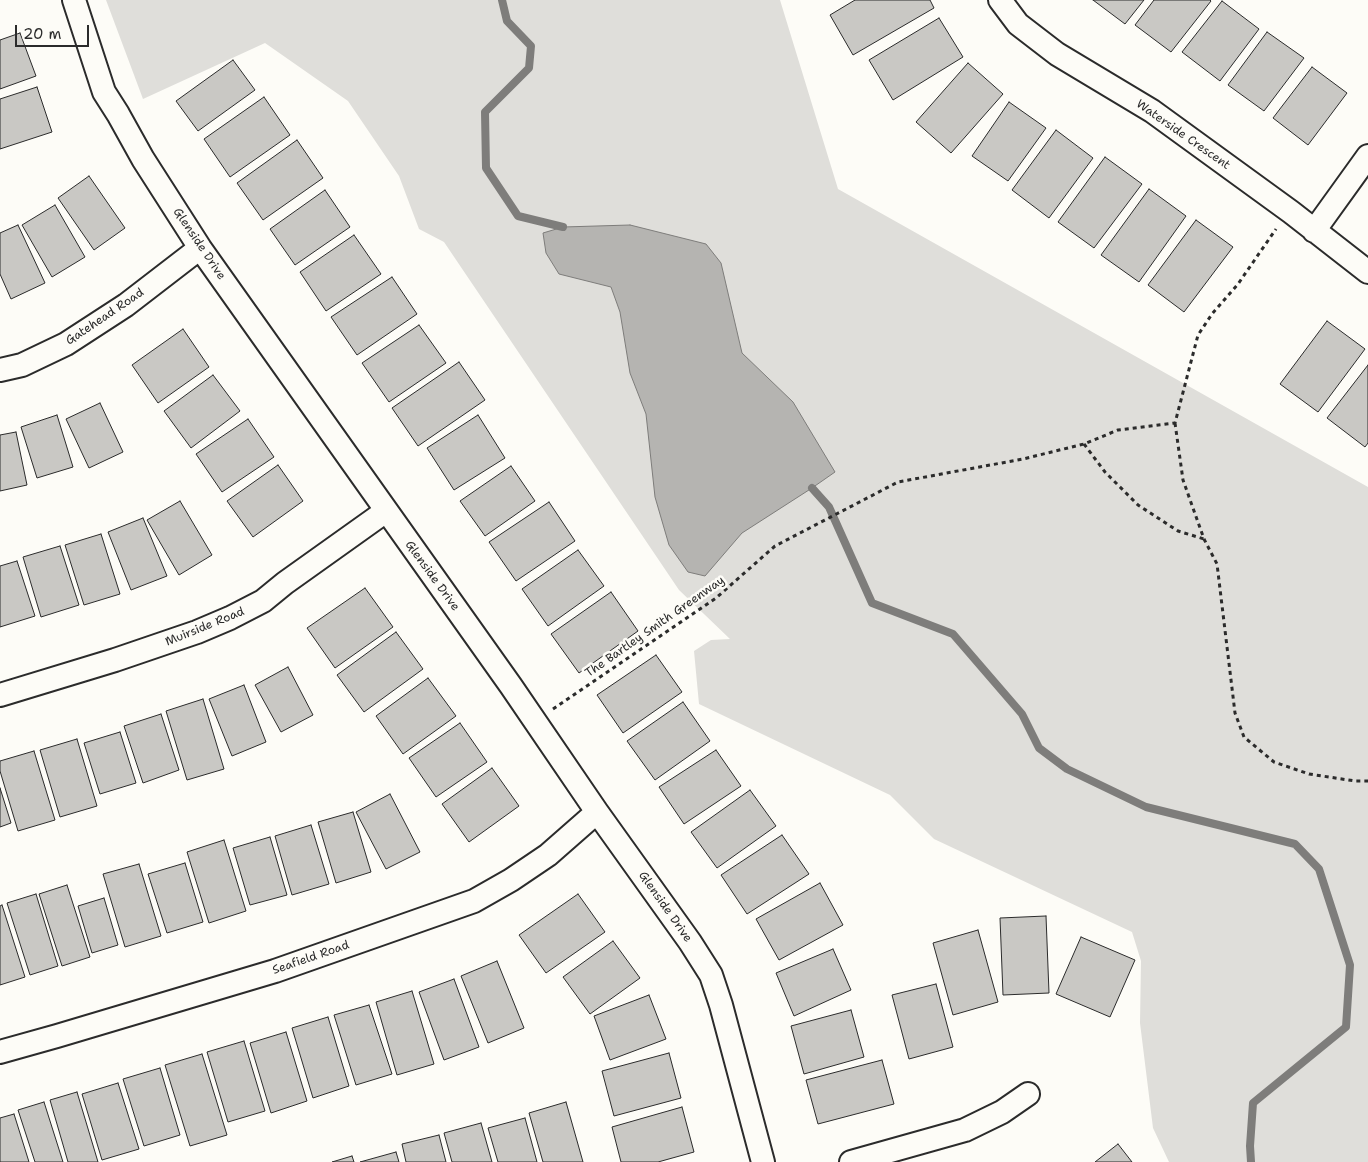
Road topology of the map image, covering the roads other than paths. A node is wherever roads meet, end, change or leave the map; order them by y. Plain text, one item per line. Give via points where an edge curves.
1 (74, 0) edge
2 (1000, 0) edge
3 (1368, 156) edge
4 (1314, 231) junction
5 (200, 248) junction
6 (1368, 272) edge
7 (0, 370) edge
8 (386, 511) junction
9 (0, 695) edge
10 (596, 812) junction
11 (0, 1052) edge
12 (1028, 1094) dead end
13 (763, 1162) edge
14 (851, 1162) edge

1 - 5 street, Glenside Drive via 104,92
2 - 4 street, Waterside Crescent via 1018,24 1057,54 1152,111
3 - 4 street
4 - 6 street, Waterside Crescent
5 - 7 street, Gatehead Road via 126,305 66,344 22,365
5 - 8 street, Glenside Drive
8 - 9 street, Muirside Road via 263,601 230,618 116,660
8 - 10 street, Glenside Drive
10 - 11 street, Seafield Road via 548,855 474,901 275,971
10 - 13 street, Glenside Drive via 711,975 722,1005
12 - 14 street via 1002,1112 965,1130

